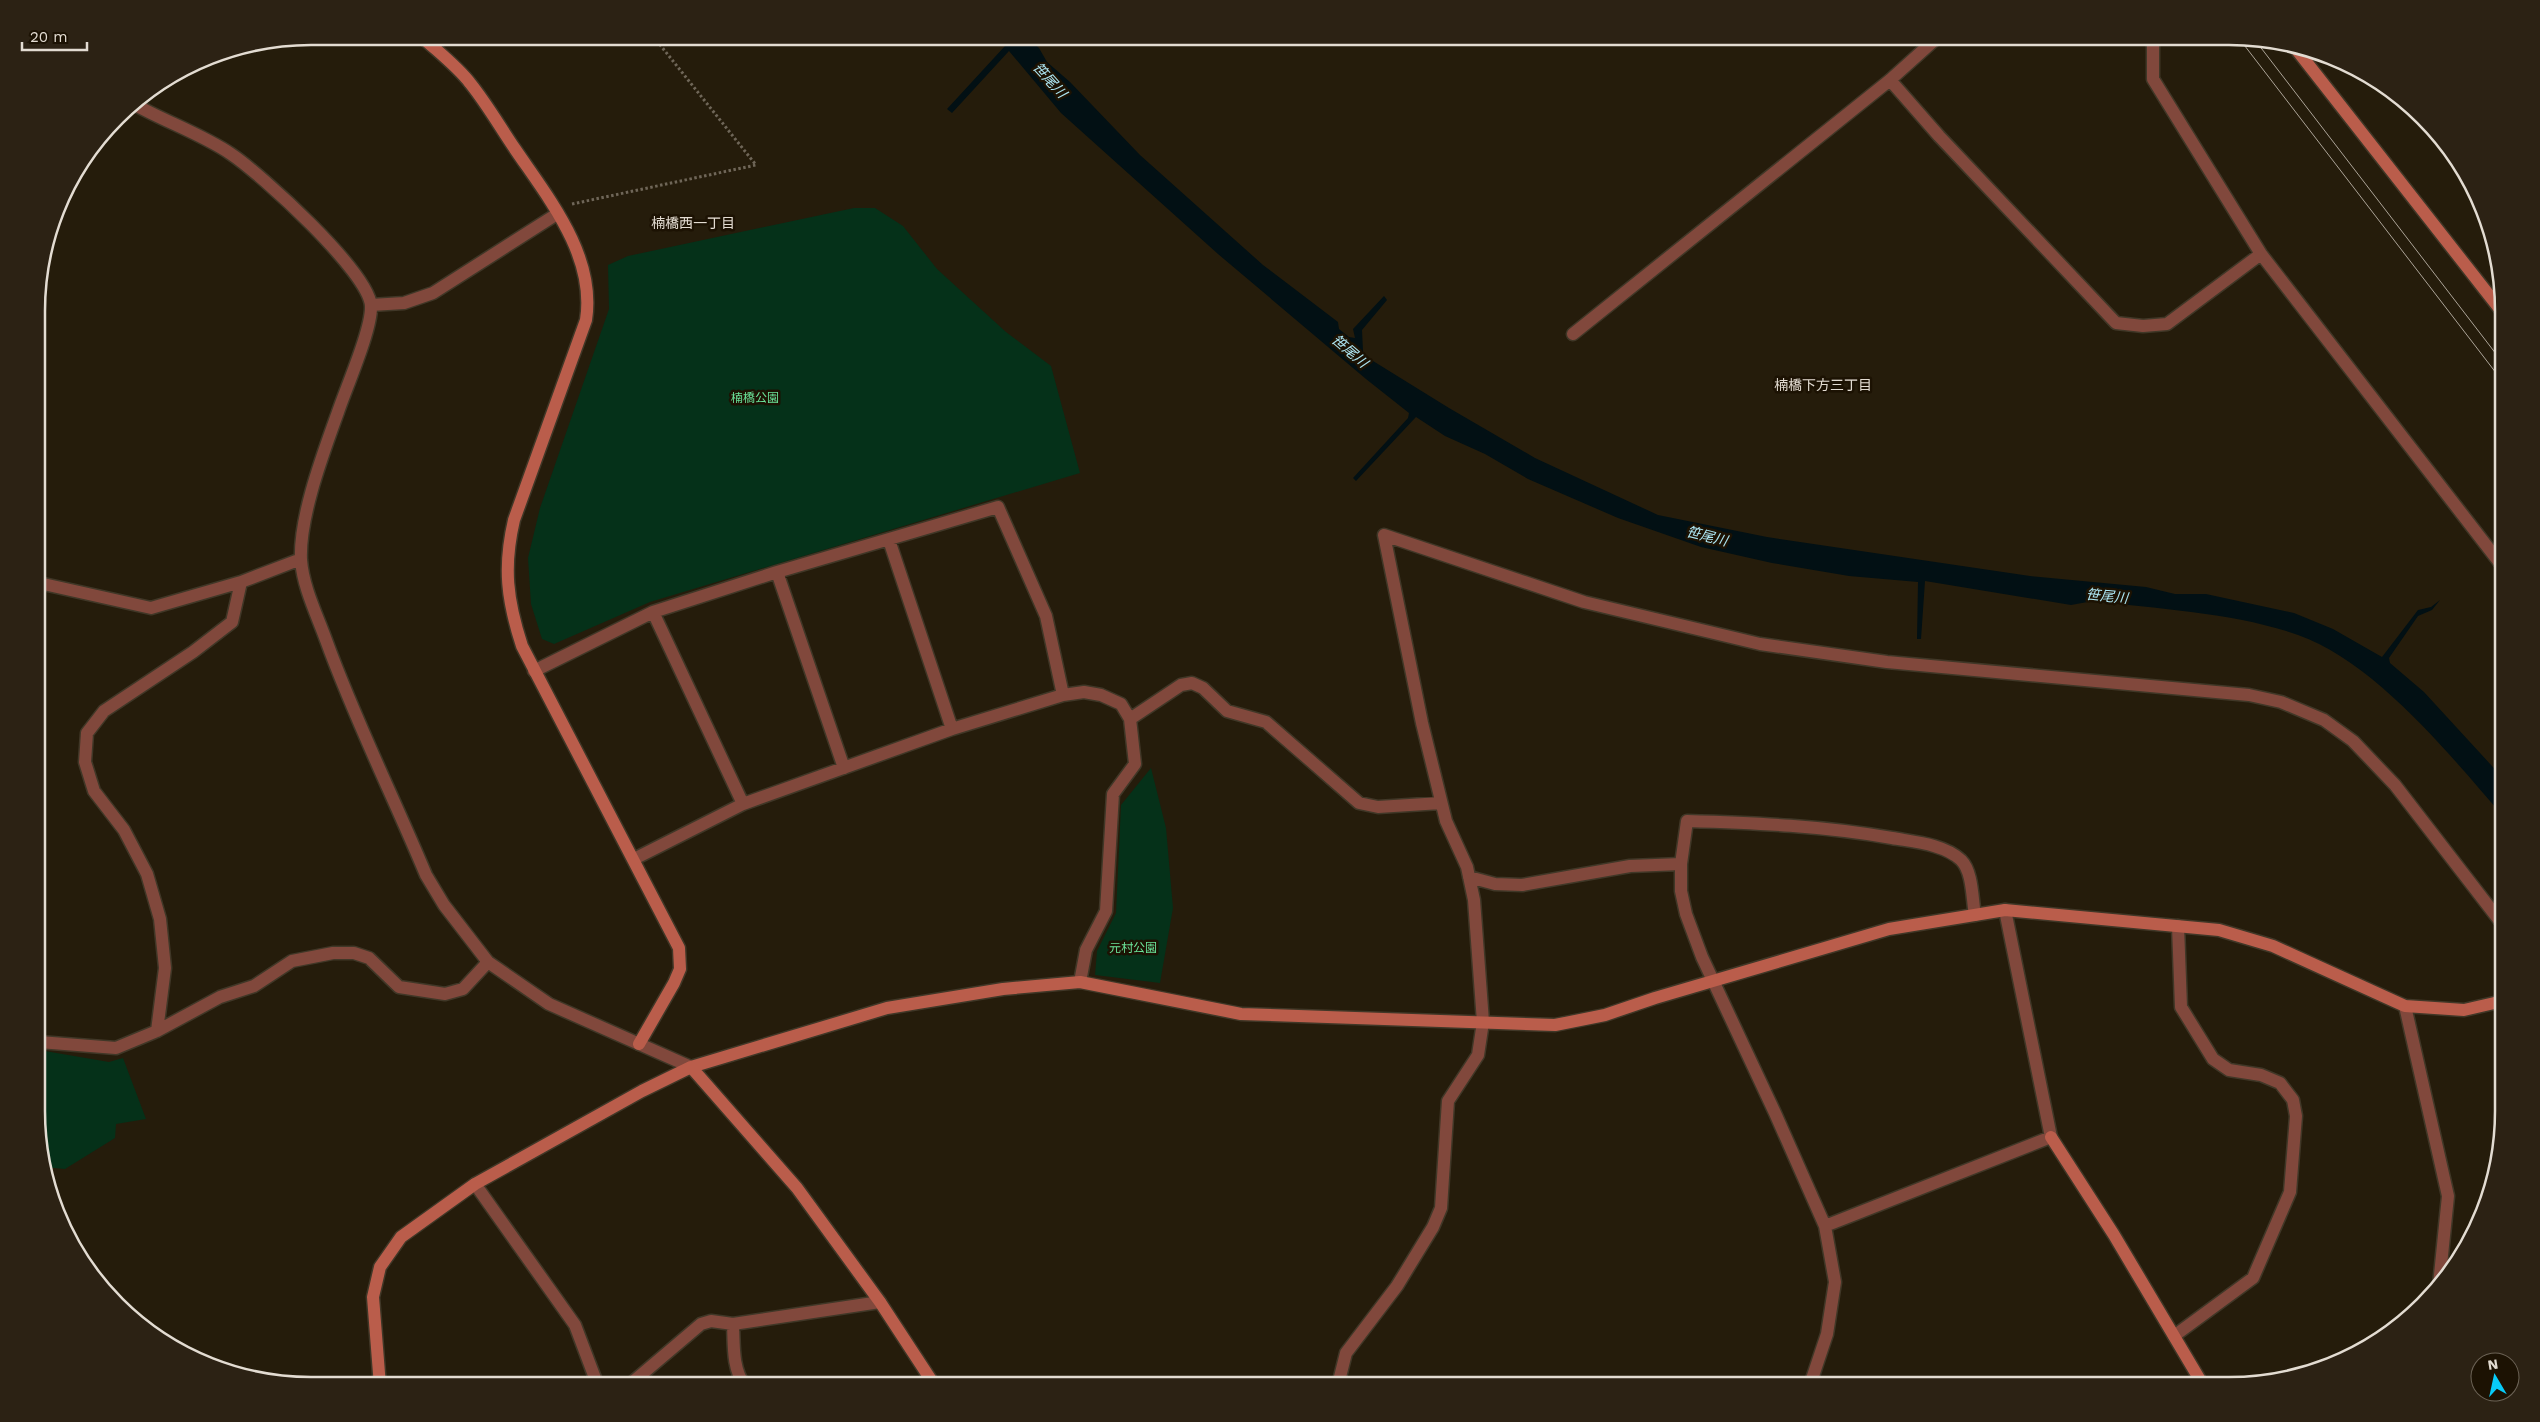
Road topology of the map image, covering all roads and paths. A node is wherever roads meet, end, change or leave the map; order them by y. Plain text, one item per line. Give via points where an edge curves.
1 (431, 45) edge
2 (660, 45) edge
3 (1929, 45) edge
4 (2153, 45) edge
5 (2301, 55) edge
6 (1890, 80) junction
7 (140, 107) edge
8 (556, 211) junction
9 (2261, 254) junction
10 (2494, 302) edge
11 (371, 305) junction
12 (1573, 334) dead end
13 (889, 540) junction
14 (2495, 557) edge
15 (301, 559) junction
16 (777, 572) junction
17 (241, 582) junction
18 (45, 584) edge
19 (653, 612) junction
20 (534, 671) junction
21 (1063, 695) junction
22 (1130, 719) junction
23 (952, 729) junction
24 (844, 768) junction
25 (1441, 803) junction
26 (743, 804) junction
27 (634, 859) junction
28 (1681, 864) junction
29 (1469, 877) junction
30 (2005, 910) junction
31 (1975, 915) junction
32 (2495, 915) edge
33 (2178, 926) junction
34 (488, 962) junction
35 (1714, 980) junction
36 (1080, 982) junction
37 (2495, 1003) edge
38 (2405, 1006) junction
39 (1483, 1022) junction
40 (157, 1031) junction
41 (45, 1042) edge
42 (639, 1044) junction
43 (691, 1067) junction
44 (2051, 1138) junction
45 (475, 1184) junction
46 (1825, 1226) junction
47 (2440, 1273) edge
48 (880, 1302) junction
49 (733, 1324) junction
50 (2174, 1336) junction
51 (379, 1377) edge
52 (595, 1377) edge
53 (639, 1377) edge
54 (740, 1377) edge
55 (929, 1377) edge
56 (1340, 1377) edge
57 (1813, 1377) edge
58 (2198, 1377) edge

1 - 8 street via 470,82
2 - 8 path via 756,165
3 - 6 street
4 - 9 street via 2153,79
5 - 10 street
6 - 9 street via 1945,143 2116,323 2168,324
6 - 12 street
7 - 11 street via 230,154 280,195 325,239 362,284
8 - 11 street via 433,294 404,303
8 - 20 street via 579,256 589,304 514,520 508,546 508,597 522,646
9 - 14 street
11 - 15 street via 367,328 320,465 305,522
13 - 16 street
13 - 21 street via 998,508 1046,616
13 - 23 street
15 - 17 street
15 - 34 street via 335,666 426,875 444,905
16 - 19 street
16 - 24 street
17 - 18 street via 151,608
17 - 40 street via 232,622 104,711 87,733 85,762 94,791 124,830 147,874 160,919 165,968
19 - 20 street
19 - 26 street
20 - 27 street
21 - 22 street via 1084,692 1101,695 1122,704
21 - 23 street
22 - 25 street via 1181,685 1192,683 1204,688 1228,711 1266,722 1359,803 1378,807
22 - 36 street via 1135,764 1113,794 1106,911 1086,950
23 - 24 street
24 - 26 street
25 - 29 street
25 - 32 street via 1384,535 1584,602 1760,644 1887,662 2249,695 2281,702 2324,720 2353,740 2395,785
26 - 27 street
27 - 42 street via 679,948 680,969
28 - 29 street via 1630,866 1522,885 1495,884
28 - 31 street via 1687,822 1840,829 1929,845 1961,861 1968,873
28 - 35 street via 1681,891 1686,914
29 - 39 street via 1474,900
30 - 31 street
30 - 33 street
30 - 44 street
31 - 35 street via 1889,929
33 - 38 street via 2219,930 2273,946
33 - 50 street via 2181,1007 2213,1059 2229,1070 2261,1075 2280,1083 2293,1100 2296,1116 2290,1192 2253,1278
34 - 40 street via 463,990 445,994 399,987 369,958 354,954 333,953 292,961 254,986 220,997
34 - 42 street via 549,1004
35 - 39 street via 1605,1015 1563,1024
35 - 46 street
36 - 39 street via 1241,1014
36 - 43 street via 1003,989 887,1008
37 - 38 street via 2464,1010
38 - 47 street via 2448,1196
39 - 56 street via 1478,1056 1448,1101 1441,1208 1397,1286 1346,1353
40 - 41 street via 116,1048
42 - 43 street
43 - 45 street
43 - 48 street via 797,1188
44 - 46 street
44 - 50 street
45 - 51 street via 401,1237 380,1267 373,1297
45 - 52 street via 575,1325
46 - 57 street via 1835,1282 1827,1334
48 - 49 street
48 - 55 street
49 - 53 street via 712,1321 701,1324
49 - 54 street via 734,1357
50 - 58 street

